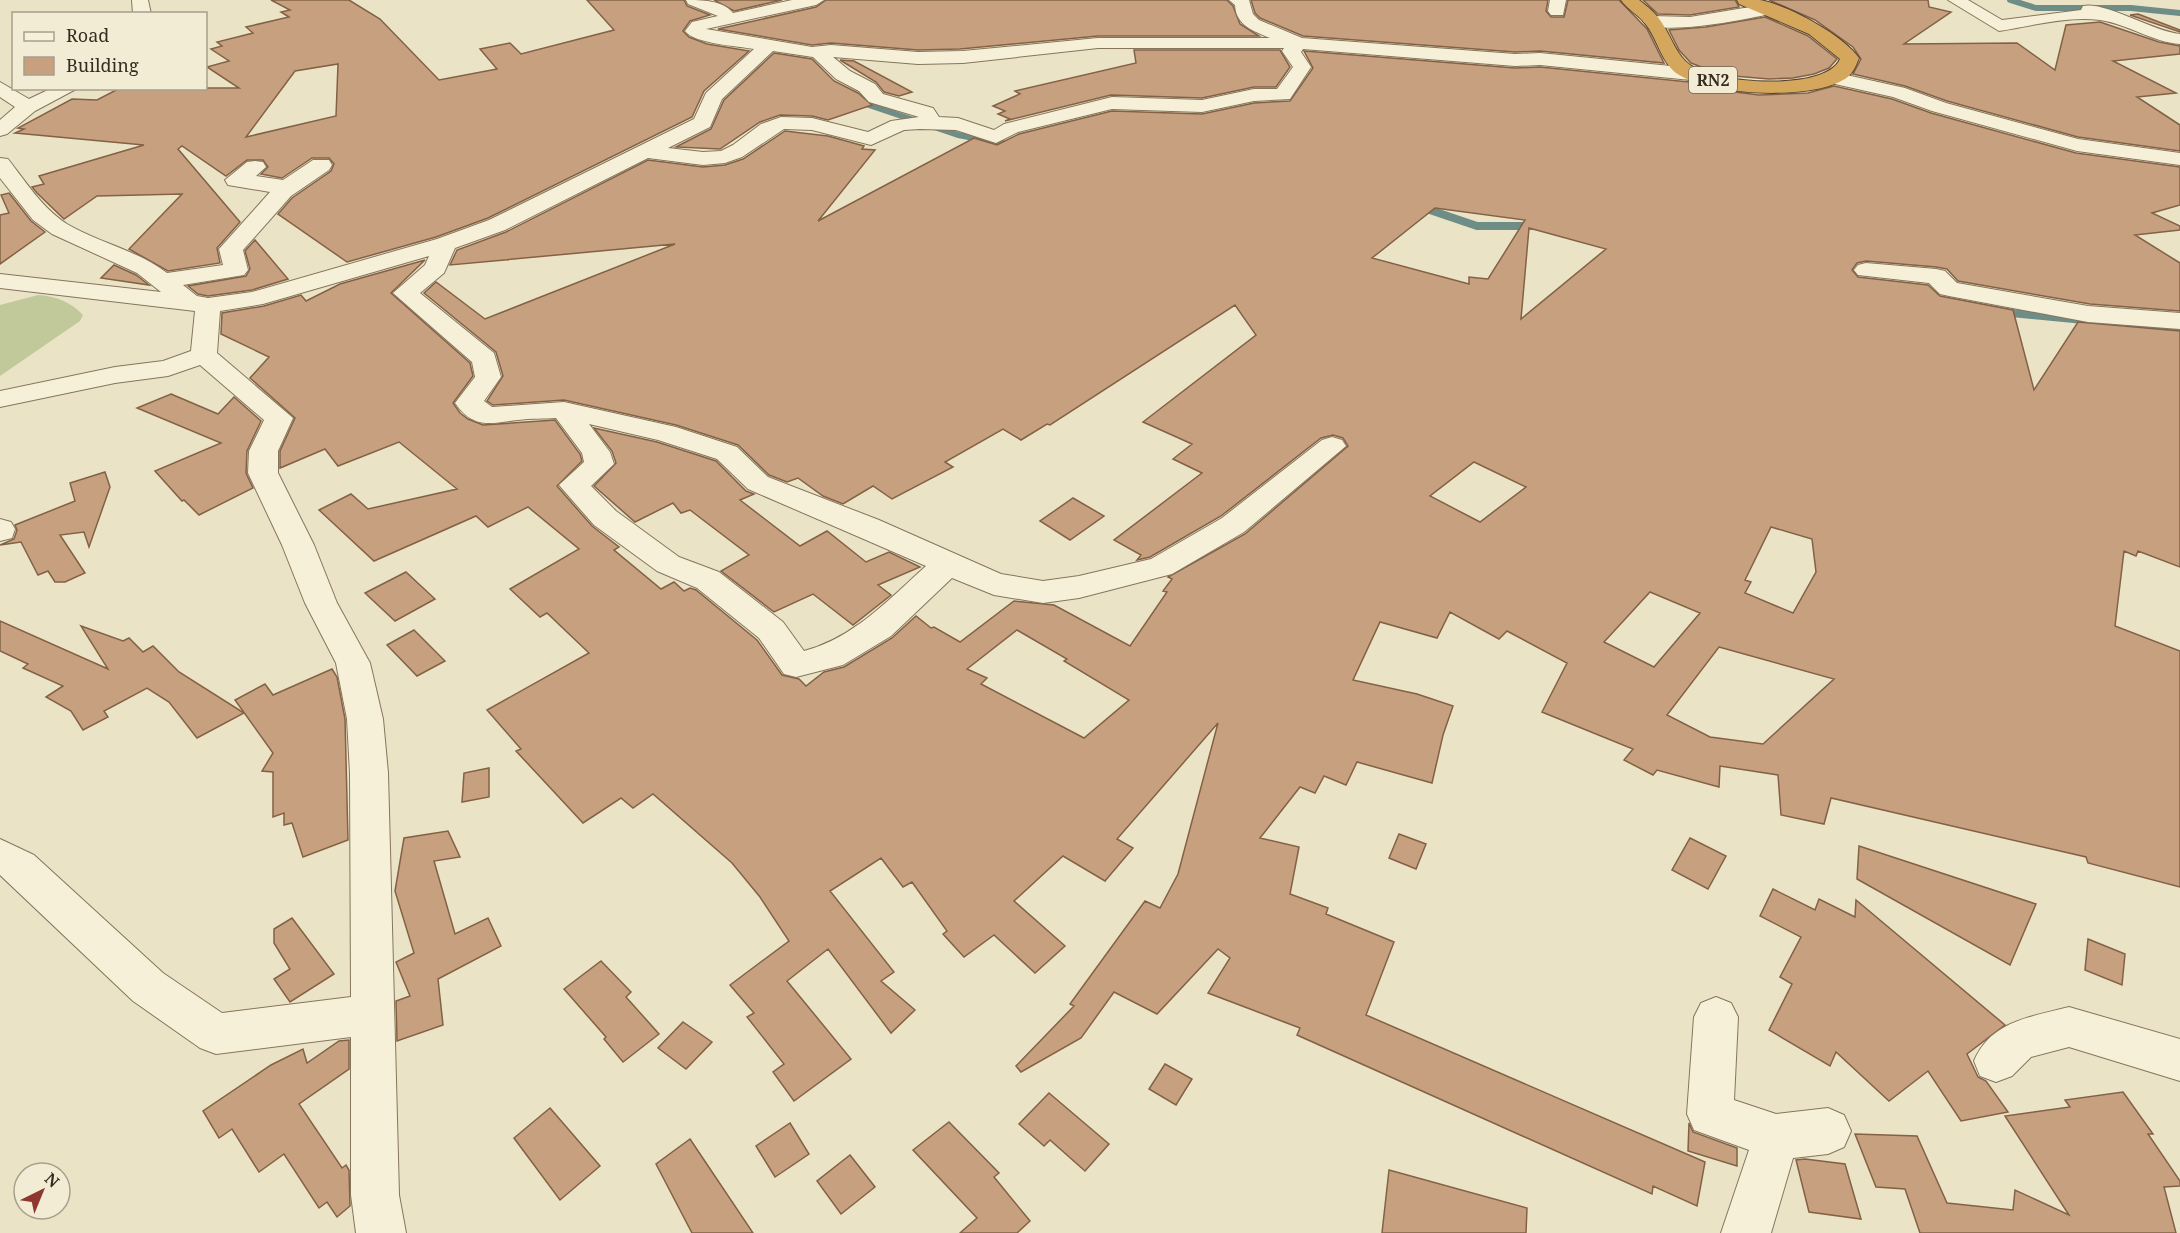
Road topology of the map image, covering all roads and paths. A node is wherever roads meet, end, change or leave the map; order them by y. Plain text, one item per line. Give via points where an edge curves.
1 (694, 0) edge
2 (816, 0) edge
3 (1237, 0) edge
4 (1629, 0) edge
5 (1745, 0) edge
6 (1956, 0) edge
7 (2048, 1) edge
8 (1768, 9) junction
9 (2109, 15) junction
10 (724, 20) junction
11 (1652, 21) junction
12 (2180, 39) edge
13 (1299, 43) junction
14 (769, 45) junction
15 (831, 50) junction
16 (1691, 74) junction
17 (1833, 78) junction
18 (0, 88) edge
19 (65, 90) edge
20 (28, 107) junction
21 (928, 123) junction
22 (0, 130) edge
23 (648, 152) junction
24 (2180, 159) edge
25 (0, 164) edge
26 (321, 165) dead end
27 (255, 167) dead end
28 (290, 188) junction
29 (445, 244) junction
30 (1866, 270) dead end
31 (0, 281) edge
32 (162, 281) junction
33 (198, 303) junction
34 (2180, 321) edge
35 (204, 355) junction
36 (0, 399) edge
37 (564, 411) junction
38 (1332, 446) dead end
39 (949, 562) junction
40 (0, 855) edge
41 (372, 1014) junction
42 (1716, 1017) dead end
43 (2180, 1060) edge
44 (1996, 1061) dead end
45 (1828, 1131) dead end
46 (1776, 1137) junction
47 (381, 1233) edge
48 (1746, 1233) edge

1 - 10 street via 724,12
2 - 10 street
3 - 13 street via 1243,3 1244,15 1253,24
4 - 11 highway, RN2
5 - 8 highway
6 - 9 street via 1999,26 2061,16
7 - 9 street
8 - 11 street via 1690,22
8 - 17 highway via 1840,45 1850,58 1845,71
9 - 12 street via 2167,38
10 - 14 street via 698,26 694,31
11 - 16 highway, RN2 via 1676,61
13 - 15 street via 1098,43 918,58
13 - 16 street via 1540,59
13 - 21 street via 1291,51 1302,67 1283,95 1254,95 1202,106 1112,103 1011,128 996,137 957,124
14 - 15 street via 812,52
14 - 23 street via 713,97 703,123
15 - 21 street via 822,57 843,75 885,102 926,112 930,116
16 - 17 highway, RN2 via 1776,86
17 - 24 street via 1898,92 1958,113 2077,145
18 - 20 street
19 - 20 street
20 - 22 street
21 - 23 street via 907,121 871,139 830,128 783,122 724,156
23 - 29 street via 496,225
25 - 32 street via 41,214 60,229 121,255
26 - 28 street via 300,175
27 - 28 street via 237,180
28 - 32 street via 231,249 236,270
29 - 33 street via 254,299
29 - 37 street via 436,268 405,293 485,359 488,377 469,404 486,416
30 - 34 street via 1936,276 1949,289 2088,314
31 - 33 street
32 - 33 street
33 - 35 street
35 - 36 street via 168,368
35 - 41 street via 279,418 267,437 262,473 352,663 365,719 369,773
37 - 39 street via 666,433 728,453 758,483
37 - 39 street via 596,452 599,464 574,485 605,518 632,538 668,564 708,580 771,630 796,665 831,656 879,627
38 - 39 street via 1233,525 1161,567 1043,592 994,584
40 - 41 street via 20,867 148,987 216,1034
41 - 47 street via 375,1195
42 - 46 street via 1710,1114
43 - 44 street via 2068,1027 2018,1040
45 - 46 street
46 - 48 street

